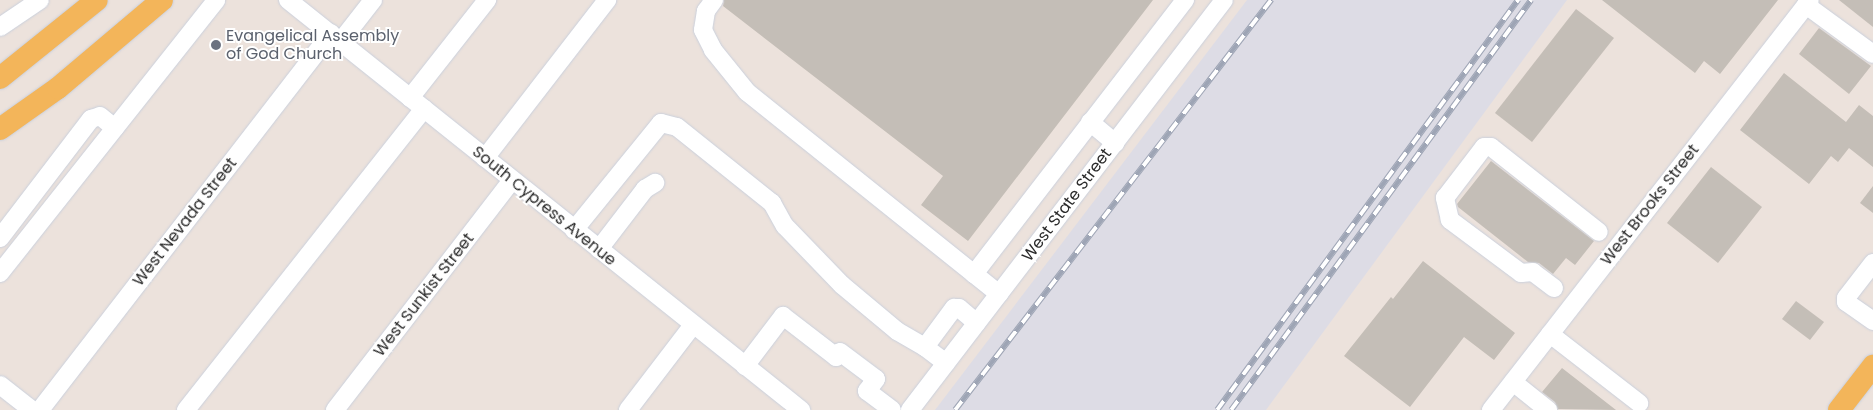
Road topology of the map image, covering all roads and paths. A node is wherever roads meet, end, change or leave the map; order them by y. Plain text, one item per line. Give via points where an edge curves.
1 (40, 0) edge
2 (97, 0) edge
3 (162, 0) edge
4 (216, 0) edge
5 (288, 0) edge
6 (373, 0) edge
7 (487, 0) edge
8 (607, 0) edge
9 (714, 0) edge
10 (1185, 0) edge
11 (1224, 0) edge
12 (1808, 2) edge
13 (0, 26) edge
14 (336, 37) junction
15 (1873, 54) edge
16 (0, 78) edge
17 (417, 103) junction
18 (1090, 122) junction
19 (115, 128) junction
20 (0, 129) edge
21 (1115, 143) junction
22 (484, 158) junction
23 (512, 180) junction
24 (655, 183) dead end
25 (574, 230) junction
26 (1599, 232) dead end
27 (0, 238) edge
28 (599, 249) junction
29 (1873, 263) edge
30 (0, 273) edge
31 (974, 274) junction
32 (1554, 288) dead end
33 (999, 294) junction
34 (1873, 321) edge
35 (977, 323) junction
36 (693, 324) junction
37 (1550, 334) junction
38 (925, 347) junction
39 (946, 363) junction
40 (745, 366) junction
41 (1871, 374) edge
42 (1513, 382) junction
43 (0, 385) edge
44 (1639, 403) dead end
45 (32, 410) edge
46 (40, 410) edge
47 (186, 410) edge
48 (335, 410) edge
49 (628, 410) edge
50 (801, 410) edge
51 (892, 410) edge
52 (910, 410) edge
53 (1491, 410) edge
54 (1548, 410) edge
55 (1839, 410) edge

1 - 13 street
2 - 16 main road
3 - 20 main road via 58,88
4 - 19 street
5 - 14 street, South Cypress Avenue
6 - 14 street, West Nevada Street
7 - 17 street
8 - 22 street
9 - 31 street via 706,11 703,30 713,50 747,92
10 - 18 street
11 - 21 street, West State Street
12 - 15 street
12 - 37 street, West Brooks Street
14 - 17 street, South Cypress Avenue
14 - 46 street, West Nevada Street
17 - 22 street, South Cypress Avenue
17 - 47 street
18 - 21 street
18 - 31 street
19 - 27 street via 100,116 91,120
19 - 30 street
21 - 33 street, West State Street
22 - 23 street, South Cypress Avenue
23 - 25 street, South Cypress Avenue
23 - 48 street, West Sunkist Street
24 - 28 street via 644,190
25 - 28 street, South Cypress Avenue
25 - 38 street via 661,123 677,126 772,203 785,226 842,285 897,331
26 - 32 street via 1491,147 1484,147 1445,198 1450,220 1520,273 1533,272
28 - 36 street, South Cypress Avenue
29 - 34 street via 1846,298 1846,302
31 - 33 street
33 - 35 street, West State Street
35 - 38 street via 954,308
35 - 39 street, West State Street
36 - 40 street, South Cypress Avenue
36 - 49 street
37 - 42 street, West Brooks Street
37 - 44 street
38 - 39 street
39 - 52 street, West State Street
40 - 50 street, South Cypress Avenue
40 - 51 street via 783,316 836,357 840,352 876,379 867,391
41 - 55 main road
42 - 53 street, West Brooks Street
42 - 54 street
43 - 45 street

